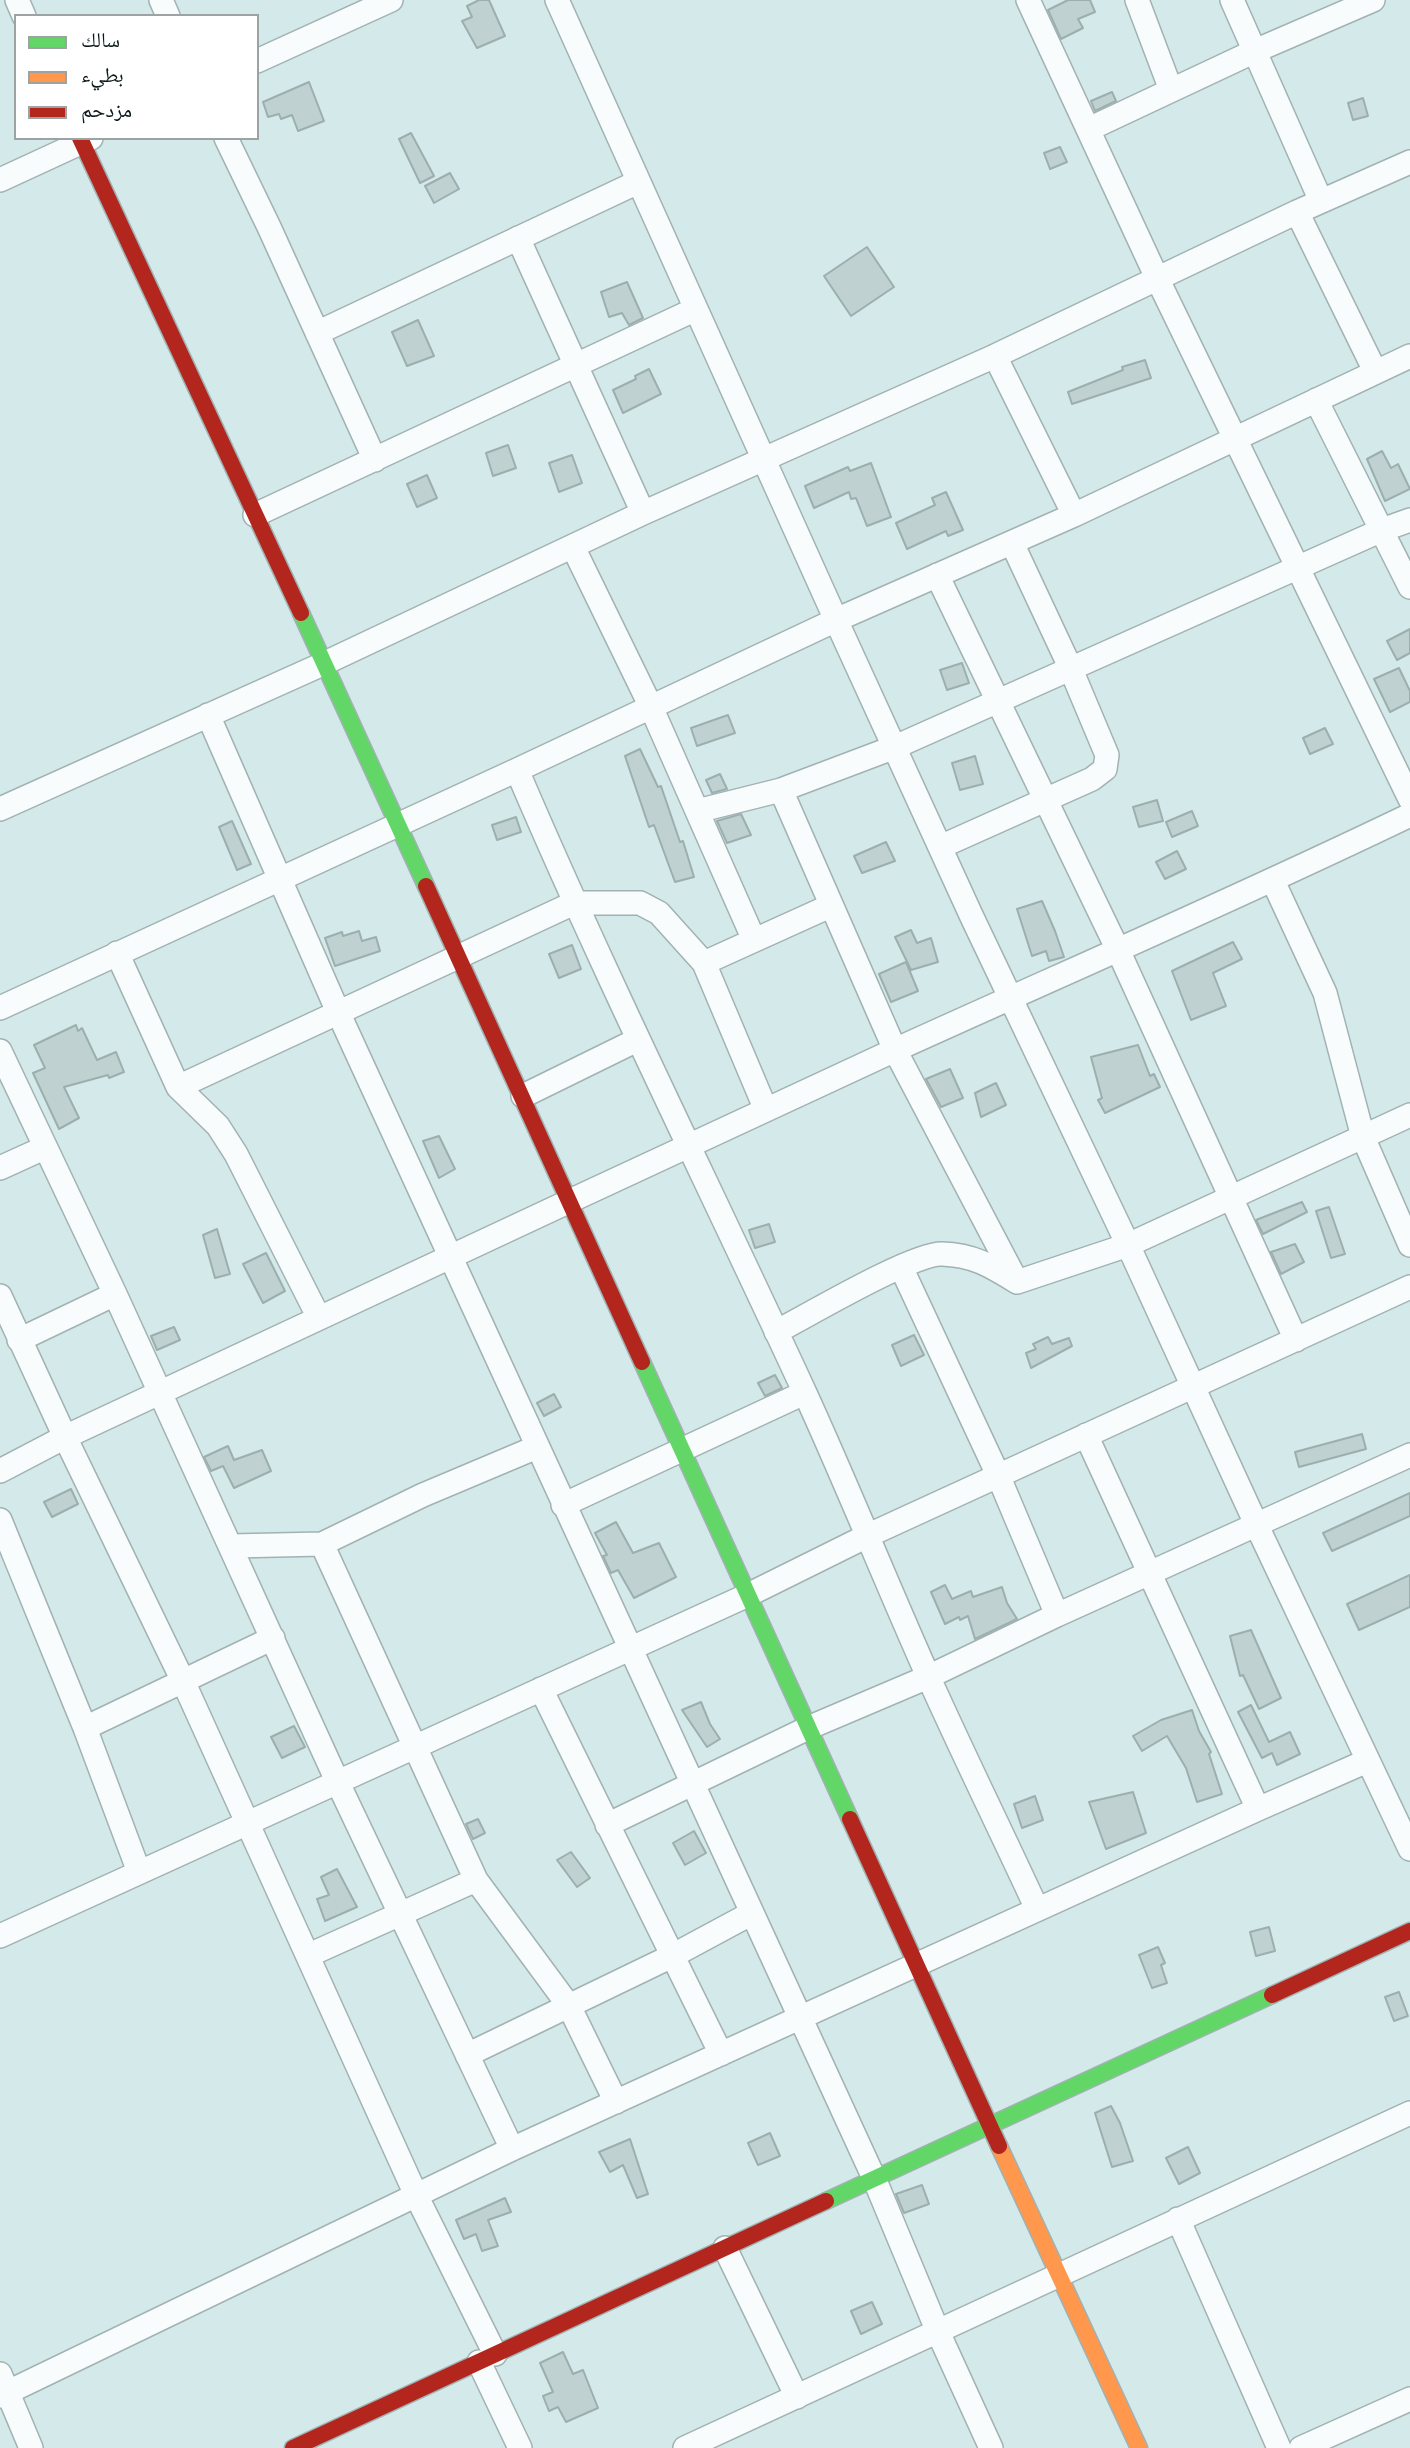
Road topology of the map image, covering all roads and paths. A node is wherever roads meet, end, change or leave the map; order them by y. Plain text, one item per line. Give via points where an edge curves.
1 (391, 0) edge
2 (557, 0) edge
3 (1028, 0) edge
4 (1137, 0) edge
5 (1232, 0) edge
6 (1373, 0) edge
7 (1255, 51) junction
8 (259, 60) edge
9 (1171, 90) junction
10 (1089, 129) junction
11 (84, 140) edge
12 (227, 140) edge
13 (1410, 162) edge
14 (0, 180) edge
15 (638, 182) junction
16 (1321, 201) junction
17 (1297, 212) junction
18 (518, 238) junction
19 (1157, 278) junction
20 (696, 309) junction
21 (317, 333) junction
22 (995, 356) junction
23 (1410, 356) edge
24 (577, 365) junction
25 (1375, 372) junction
26 (1316, 400) junction
27 (1236, 438) junction
28 (375, 460) junction
29 (763, 460) junction
30 (643, 513) junction
31 (256, 515) junction
32 (1074, 515) junction
33 (1410, 520) edge
34 (1382, 530) junction
35 (1012, 543) junction
36 (573, 547) junction
37 (1298, 568) junction
38 (937, 575) junction
39 (1410, 587) edge
40 (836, 620) junction
41 (325, 663) junction
42 (1070, 667) junction
43 (997, 701) junction
44 (651, 707) junction
45 (208, 715) junction
46 (895, 747) junction
47 (517, 771) junction
48 (781, 790) junction
49 (1410, 799) edge
50 (1045, 800) junction
51 (0, 809) edge
52 (697, 811) junction
53 (1410, 815) edge
54 (399, 825) junction
55 (940, 847) junction
56 (279, 880) junction
57 (1273, 881) junction
58 (574, 903) junction
59 (830, 906) junction
60 (754, 940) junction
61 (1118, 950) junction
62 (117, 953) junction
63 (459, 956) junction
64 (704, 963) junction
65 (1012, 997) junction
66 (0, 1008) edge
67 (338, 1012) junction
68 (638, 1040) junction
69 (895, 1050) junction
70 (0, 1051) edge
71 (178, 1087) junction
72 (523, 1096) junction
73 (765, 1110) junction
74 (1410, 1115) edge
75 (1363, 1137) junction
76 (690, 1145) junction
77 (44, 1148) junction
78 (0, 1168) edge
79 (1230, 1199) junction
80 (570, 1200) junction
81 (1129, 1245) junction
82 (1410, 1245) edge
83 (452, 1256) junction
84 (901, 1267) junction
85 (1017, 1282) junction
86 (1410, 1287) edge
87 (115, 1294) junction
88 (0, 1296) edge
89 (319, 1318) junction
90 (776, 1332) junction
91 (19, 1340) junction
92 (1296, 1340) junction
93 (1194, 1387) junction
94 (160, 1393) junction
95 (804, 1393) junction
96 (1086, 1434) junction
97 (65, 1437) junction
98 (537, 1447) junction
99 (683, 1449) junction
100 (1410, 1455) edge
101 (0, 1471) edge
102 (998, 1475) junction
103 (563, 1505) junction
104 (0, 1520) edge
105 (1257, 1526) junction
106 (869, 1535) junction
107 (322, 1544) junction
108 (232, 1546) junction
109 (1149, 1575) junction
110 (748, 1595) junction
111 (1057, 1615) junction
112 (273, 1638) junction
113 (629, 1649) junction
114 (928, 1677) junction
115 (183, 1681) junction
116 (541, 1689) junction
117 (85, 1728) junction
118 (808, 1728) junction
119 (416, 1746) junction
120 (1367, 1761) junction
121 (338, 1783) junction
122 (692, 1783) junction
123 (1258, 1809) junction
124 (247, 1823) junction
125 (607, 1825) junction
126 (1410, 1849) edge
127 (139, 1872) junction
128 (476, 1880) junction
129 (1038, 1909) junction
130 (752, 1913) junction
131 (400, 1915) junction
132 (1410, 1931) edge
133 (0, 1936) edge
134 (309, 1955) junction
135 (674, 1955) junction
136 (916, 1966) junction
137 (569, 2006) junction
138 (800, 2019) junction
139 (721, 2054) junction
140 (467, 2055) junction
141 (616, 2102) junction
142 (1410, 2113) edge
143 (991, 2125) junction
144 (512, 2148) junction
145 (874, 2178) junction
146 (416, 2195) junction
147 (1178, 2219) junction
148 (725, 2248) junction
149 (1059, 2274) junction
150 (938, 2332) junction
151 (487, 2358) junction
152 (3, 2387) edge
153 (797, 2397) junction
154 (1410, 2399) edge
155 (301, 2446) edge
156 (31, 2448) edge
157 (520, 2448) edge
158 (685, 2448) edge
159 (991, 2448) edge
160 (1139, 2448) edge
161 (1279, 2448) edge
162 (1301, 2448) edge

1 - 8 street
2 - 15 street
3 - 10 street
4 - 9 street
5 - 7 street
6 - 7 street
7 - 9 street
7 - 16 street
9 - 10 street
10 - 19 street
11 - 14 street
11 - 31 street
12 - 21 street
13 - 16 street
15 - 18 street
15 - 20 street
16 - 17 street
17 - 19 street
17 - 25 street
18 - 21 street
18 - 24 street
19 - 22 street
19 - 27 street
20 - 24 street
20 - 29 street
21 - 28 street
22 - 29 street
22 - 32 street
23 - 25 street
24 - 28 street
24 - 30 street
25 - 26 street
26 - 27 street
26 - 34 street
27 - 32 street
27 - 37 street
28 - 31 street
29 - 30 street
29 - 40 street
30 - 36 street
31 - 41 street
32 - 35 street
33 - 34 street
34 - 37 street
34 - 39 street
35 - 38 street
35 - 42 street
36 - 41 street
36 - 44 street
37 - 42 street
37 - 49 street
38 - 40 street
38 - 43 street
40 - 44 street
40 - 46 street
41 - 45 street
41 - 54 street
42 - 43 street
42 - 50 street via 1107,755 1105,768 1092,779
43 - 46 street
43 - 50 street
44 - 47 street
44 - 52 street
45 - 51 street
45 - 56 street
46 - 48 street
46 - 55 street
47 - 54 street
47 - 58 street
48 - 52 street
48 - 59 street
50 - 55 street
50 - 61 street
52 - 60 street
53 - 57 street
54 - 56 street
54 - 63 street
55 - 65 street
56 - 62 street
56 - 67 street
57 - 61 street
57 - 75 street via 1325,993
58 - 63 street
58 - 64 street via 640,903 659,913
58 - 68 street
59 - 60 street
59 - 69 street
60 - 64 street
61 - 65 street
61 - 79 street
62 - 66 street
62 - 71 street
63 - 67 street
63 - 72 street
64 - 73 street
65 - 69 street
65 - 81 street
67 - 71 street
67 - 83 street
68 - 72 street
68 - 76 street
69 - 73 street
69 - 85 street
70 - 77 street
71 - 89 street via 218,1126 236,1154
72 - 80 street
73 - 76 street
74 - 75 street
75 - 79 street
75 - 82 street
76 - 80 street
76 - 90 street
77 - 78 street
77 - 87 street
79 - 81 street
79 - 92 street
80 - 83 street
80 - 99 street
81 - 85 street
81 - 93 street
83 - 89 street
83 - 98 street
84 - 85 street via 938,1254 960,1255 981,1260
84 - 90 street
84 - 102 street
86 - 92 street
87 - 91 street
87 - 94 street
88 - 91 street
89 - 94 street
90 - 95 street
91 - 97 street
92 - 93 street
93 - 96 street
93 - 105 street
94 - 97 street
94 - 108 street
95 - 99 street
95 - 106 street
96 - 102 street
96 - 109 street
97 - 101 street
97 - 115 street
98 - 103 street
98 - 107 street
99 - 103 street
99 - 110 street
100 - 105 street
102 - 106 street
102 - 111 street
103 - 113 street
104 - 117 street
105 - 109 street
105 - 120 street
106 - 110 street
106 - 114 street
107 - 108 street
107 - 119 street
108 - 112 street
109 - 111 street
109 - 123 street
110 - 113 street
110 - 118 street
111 - 114 street
112 - 115 street
112 - 121 street
113 - 116 street
113 - 122 street
114 - 118 street
114 - 129 street
115 - 117 street
115 - 124 street
116 - 119 street
116 - 125 street
117 - 127 street
118 - 122 street
118 - 136 street
119 - 121 street
119 - 128 street
120 - 123 street
120 - 126 street
121 - 124 street
121 - 131 street
122 - 125 street
122 - 130 street
123 - 129 street
124 - 127 street
124 - 134 street
125 - 135 street
127 - 133 street
128 - 131 street
128 - 137 street
129 - 136 street
130 - 135 street
130 - 138 street
131 - 134 street
131 - 140 street
132 - 143 street
134 - 146 street
135 - 137 street
135 - 139 street
136 - 138 street
136 - 143 street
137 - 140 street
137 - 141 street
138 - 139 street
138 - 145 street
139 - 141 street
140 - 144 street
141 - 144 street
142 - 147 street
143 - 145 street
143 - 149 street
144 - 146 street
145 - 148 street
145 - 150 street
146 - 151 street
146 - 152 street
147 - 149 street
147 - 161 street
148 - 151 street
148 - 153 street
149 - 150 street
149 - 160 street
150 - 153 street
150 - 159 street
151 - 155 street
151 - 157 street
152 - 156 street
153 - 158 street
154 - 162 street

